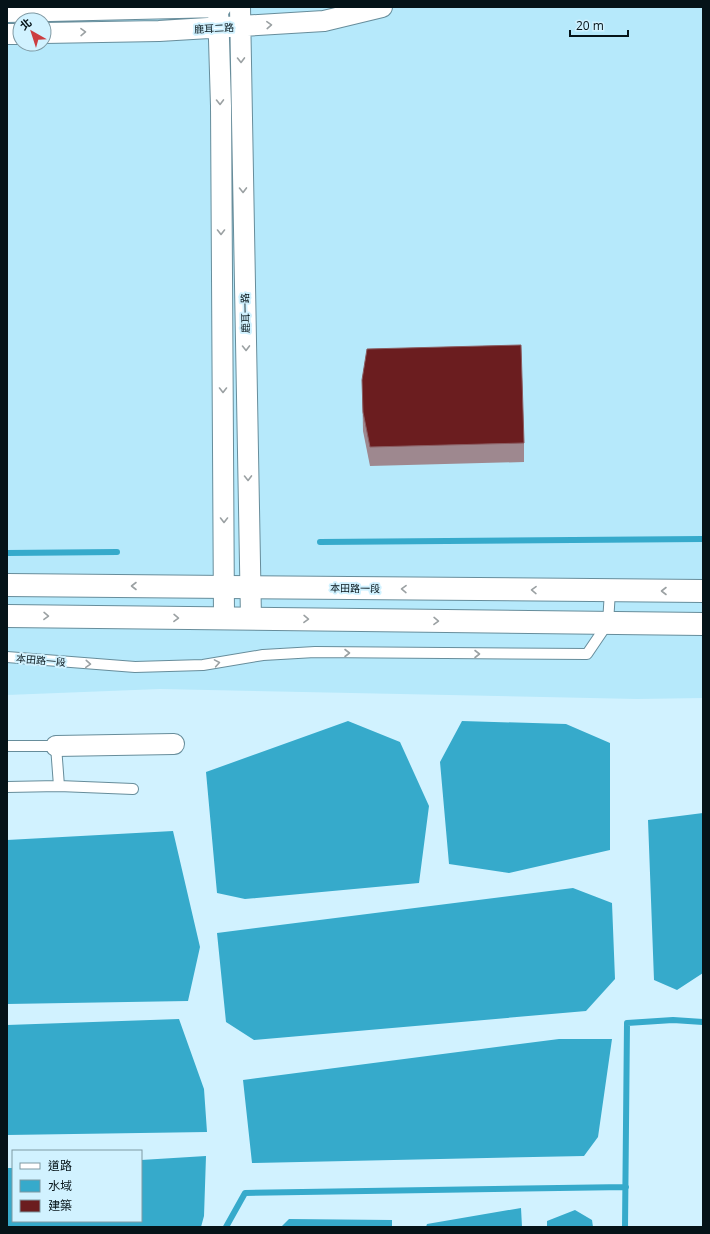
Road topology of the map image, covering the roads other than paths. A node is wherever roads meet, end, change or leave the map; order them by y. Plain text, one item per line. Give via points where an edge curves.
1 (219, 7) edge
2 (382, 7) edge
3 (7, 12) edge
4 (240, 17) edge
5 (218, 28) junction
6 (52, 33) edge
7 (7, 585) edge
8 (224, 587) junction
9 (250, 587) junction
10 (610, 591) junction
11 (703, 591) edge
12 (7, 616) edge
13 (224, 618) junction
14 (251, 619) junction
15 (608, 623) junction
16 (703, 624) edge
17 (7, 657) edge
18 (174, 744) dead end
19 (7, 746) edge
20 (56, 746) junction
21 (59, 786) junction
22 (7, 787) edge
23 (134, 789) dead end

1 - 3 street, 鹿耳二路
1 - 5 street
4 -> 2 street, 鹿耳二路 via 324,21
4 - 5 street, 鹿耳二路
4 -> 9 street, 鹿耳一路
6 -> 5 street, 鹿耳二路
5 -> 8 street
8 -> 7 street, 本田路一段
8 - 9 street, 本田路一段
8 - 13 street
10 -> 9 street, 本田路一段
9 - 14 street, 鹿耳一路
11 -> 10 street, 本田路一段
10 - 15 lane
12 -> 13 street
13 - 14 street
14 -> 15 street
15 - 16 street
17 -> 15 lane, 本田路一段 via 134,667 203,665 263,655 315,652 587,654
18 - 20 street
19 - 20 lane
20 - 21 lane
21 - 22 lane
21 - 23 lane

